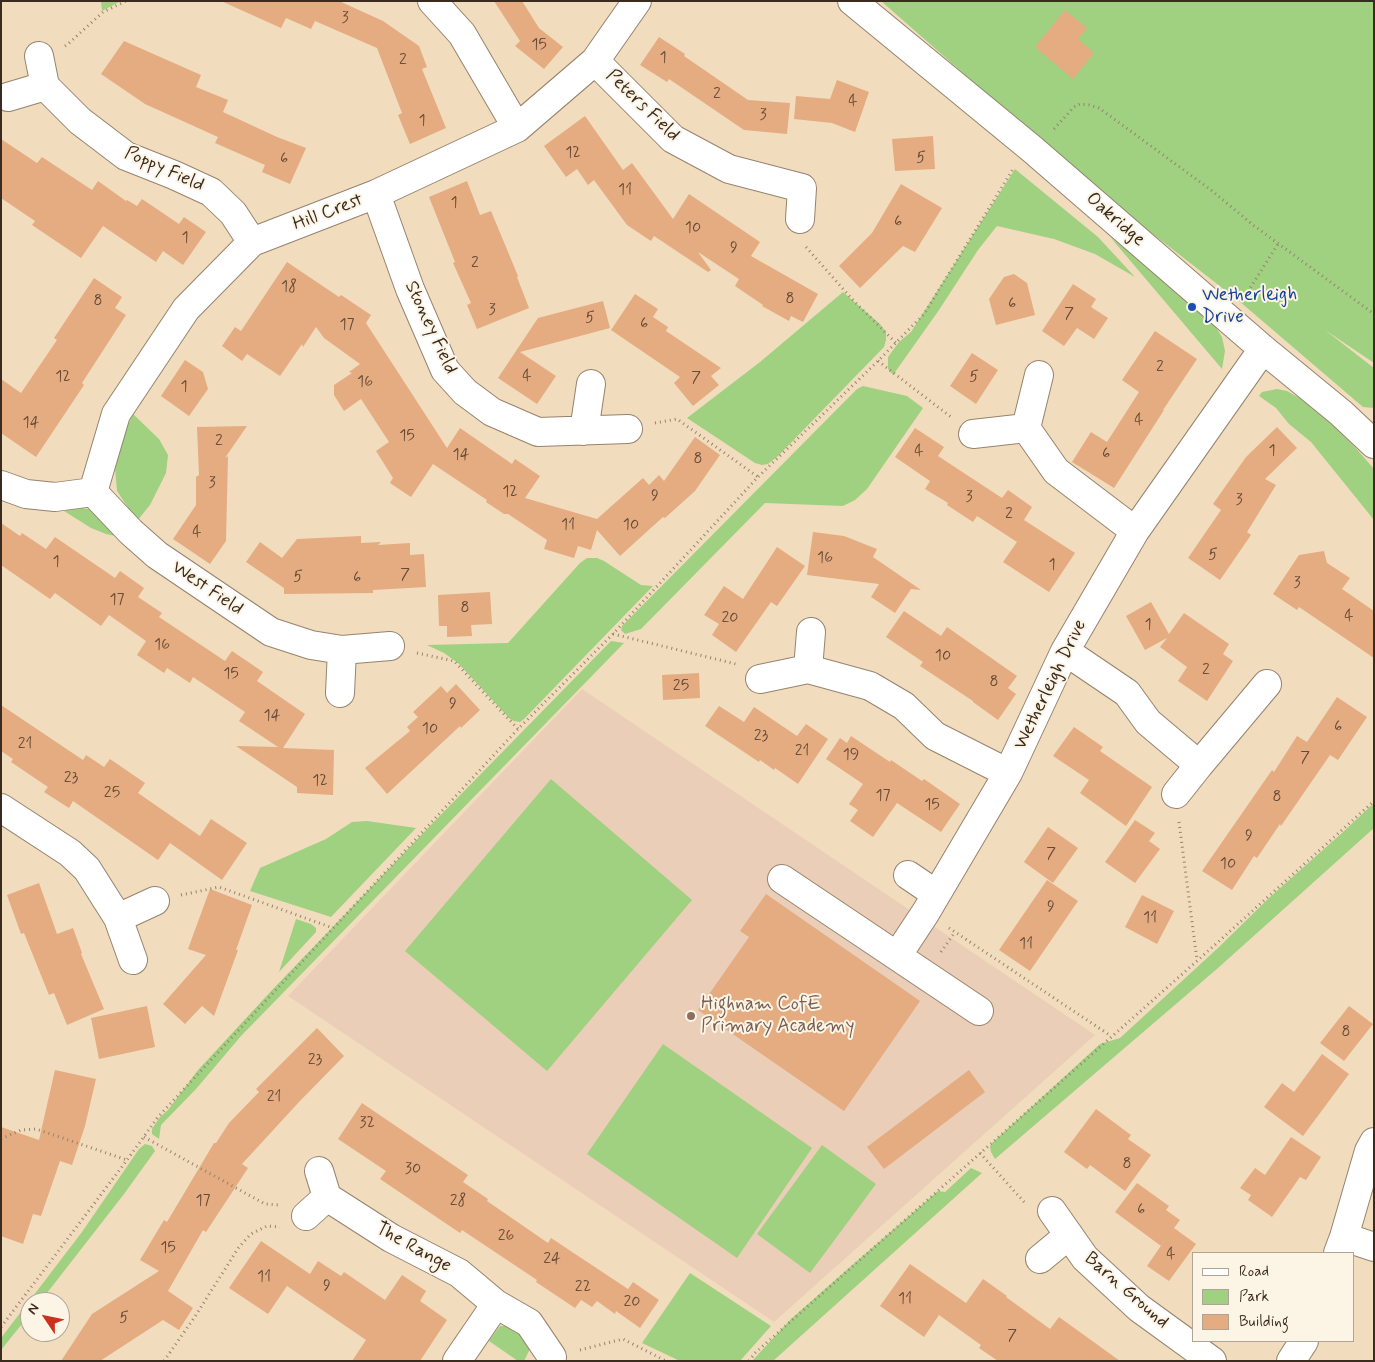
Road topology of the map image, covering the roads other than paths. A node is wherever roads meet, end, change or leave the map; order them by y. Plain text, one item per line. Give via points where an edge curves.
1 (432, 1) edge
2 (637, 1) edge
3 (852, 1) edge
4 (39, 56) road end
5 (595, 61) junction
6 (45, 86) junction
7 (8, 97) dead end
8 (517, 128) junction
9 (376, 194) junction
10 (800, 219) road end
11 (252, 242) junction
12 (1264, 349) junction
13 (1038, 375) dead end
14 (591, 384) dead end
15 (1026, 428) junction
16 (628, 429) road end
17 (584, 430) junction
18 (973, 434) road end
19 (1374, 444) edge
20 (1, 484) edge
21 (92, 492) junction
22 (1135, 531) junction
23 (811, 632) dead end
24 (390, 646) road end
25 (342, 650) junction
26 (1065, 651) junction
27 (808, 669) junction
28 (760, 679) road end
29 (1267, 684) dead end
30 (340, 693) dead end
31 (1199, 765) junction
32 (1008, 773) junction
33 (1176, 794) road end
34 (1, 808) edge
35 (908, 875) dead end
36 (782, 879) dead end
37 (155, 900) road end
38 (931, 903) junction
39 (118, 918) junction
40 (896, 956) junction
41 (133, 960) dead end
42 (979, 1011) dead end
43 (1374, 1142) edge
44 (319, 1170) dead end
45 (327, 1197) junction
46 (1039, 1208) road end
47 (306, 1216) road end
48 (1069, 1235) junction
49 (1341, 1245) edge
50 (1374, 1247) edge
51 (1040, 1259) dead end
52 (496, 1304) junction
53 (1303, 1342) edge
54 (552, 1357) road end
55 (458, 1361) edge
56 (1212, 1361) edge
57 (1291, 1361) edge

1 - 8 street via 462,34
2 - 5 street, Hill Crest
3 - 12 street, Oakridge via 1032,149
4 - 6 street
5 - 8 street, Hill Crest
5 - 10 street, Peters Field via 673,139 729,169 802,188
6 - 7 street
6 - 11 street, Poppy Field via 80,121 126,156 211,192 233,214
8 - 9 street, Hill Crest
9 - 11 street, Hill Crest
9 - 17 street, Stoney Field via 410,289 446,370 465,392 492,412 538,432
11 - 21 street, Hill Crest via 186,309 116,414
12 - 19 street, Oakridge
12 - 22 street, Wetherleigh Drive
13 - 15 street
14 - 17 street
15 - 18 street
15 - 22 street via 1056,472
16 - 17 street, Stoney Field
20 - 21 street via 26,494 55,498
21 - 25 street, West Field via 157,555 271,632 310,646
22 - 26 street, Wetherleigh Drive
23 - 27 street
24 - 25 street, West Field
25 - 30 street
26 - 31 street via 1127,693 1148,722
26 - 32 street, Wetherleigh Drive
27 - 28 street, Wetherleigh Drive
27 - 32 street, Wetherleigh Drive via 870,686 904,706 935,736
29 - 31 street
31 - 33 street
32 - 38 street, Wetherleigh Drive
34 - 39 street via 70,853 87,869
35 - 38 street
36 - 40 street
37 - 39 street
38 - 40 street, Wetherleigh Drive
39 - 41 street
40 - 42 street
43 - 49 street
44 - 45 street
45 - 47 street
45 - 52 street, The Range via 392,1238 459,1273
46 - 48 street, Barn Ground
48 - 51 street, Barn Ground
48 - 56 street, Barn Ground via 1085,1258 1139,1308
49 - 50 street
52 - 54 street, The Range via 530,1323
52 - 55 street
53 - 57 street

